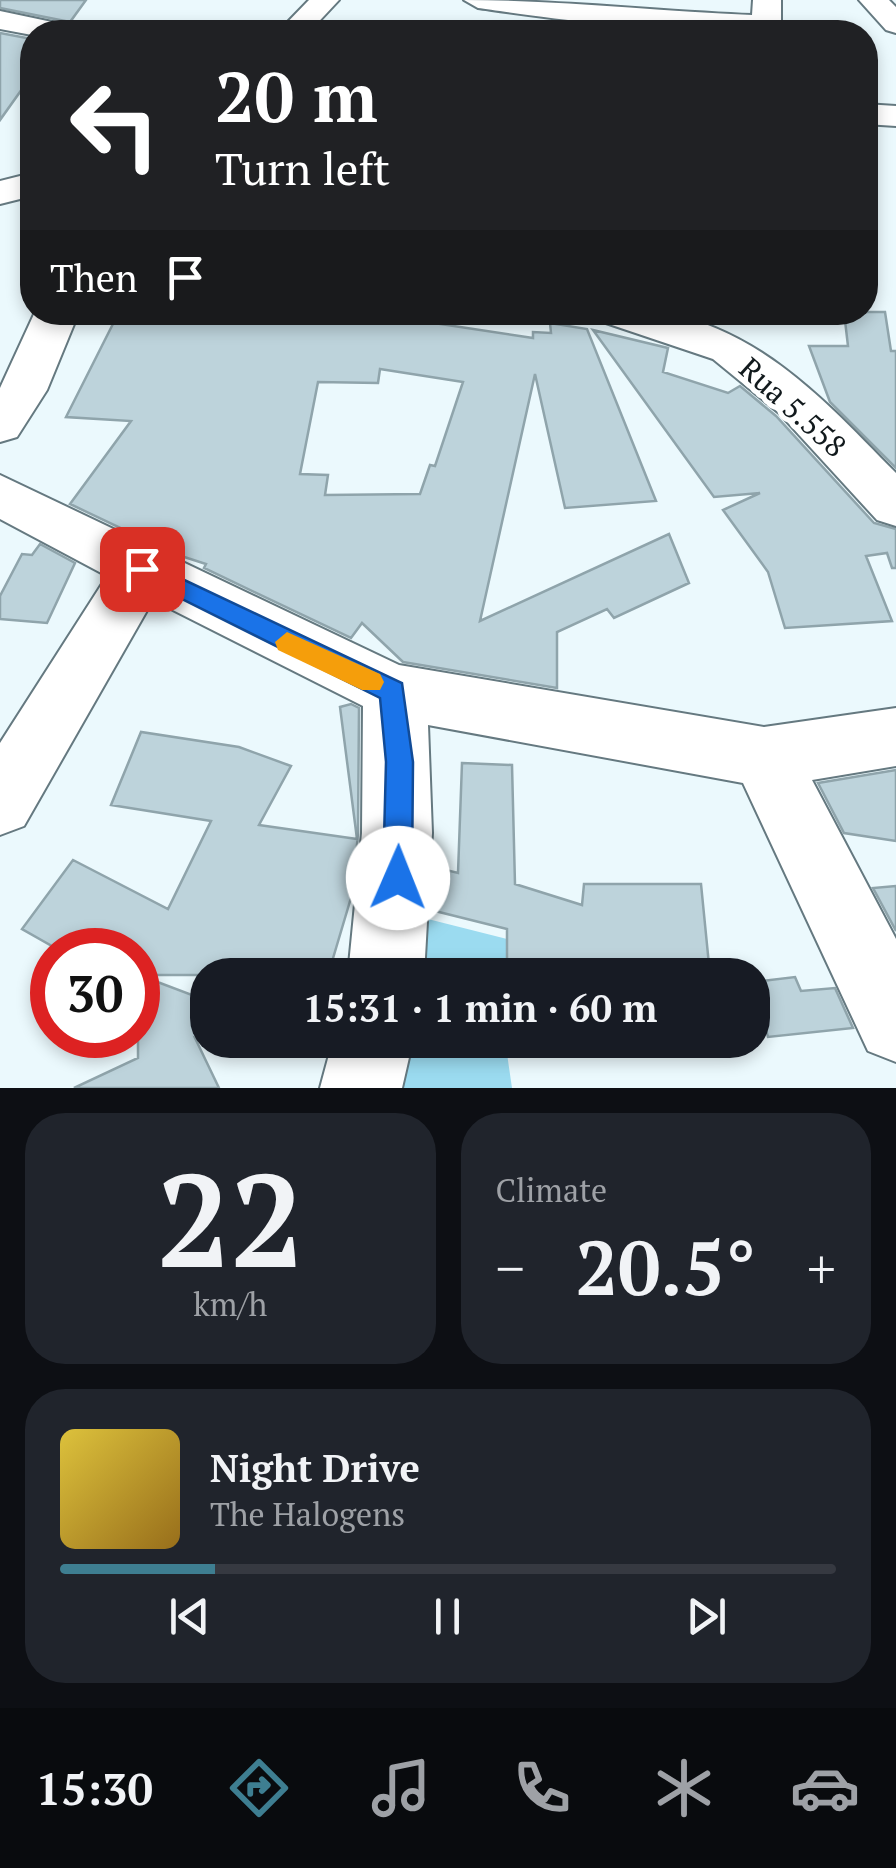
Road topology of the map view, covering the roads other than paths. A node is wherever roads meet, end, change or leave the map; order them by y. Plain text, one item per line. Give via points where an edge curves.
1 (326, 0) edge
2 (478, 0) edge
3 (872, 0) edge
4 (305, 20) edge
5 (649, 20) edge
6 (896, 24) edge
7 (51, 325) edge
8 (657, 325) edge
9 (0, 425) edge
10 (0, 494) edge
11 (896, 506) edge
12 (142, 569) junction
13 (392, 692) junction
14 (896, 737) edge
15 (764, 757) junction
16 (0, 803) edge
17 (388, 958) edge
18 (896, 1024) edge
19 (368, 1058) edge
20 (360, 1088) edge

1 - 4 street
2 - 5 street
3 - 6 street
7 - 9 street
8 - 11 street, Rua 5.558 via 728,349 796,401
10 - 12 street
12 - 13 street
12 - 16 street
13 - 15 street
13 - 17 street via 400,762 398,878
14 - 15 street
15 - 18 street
19 - 20 street

